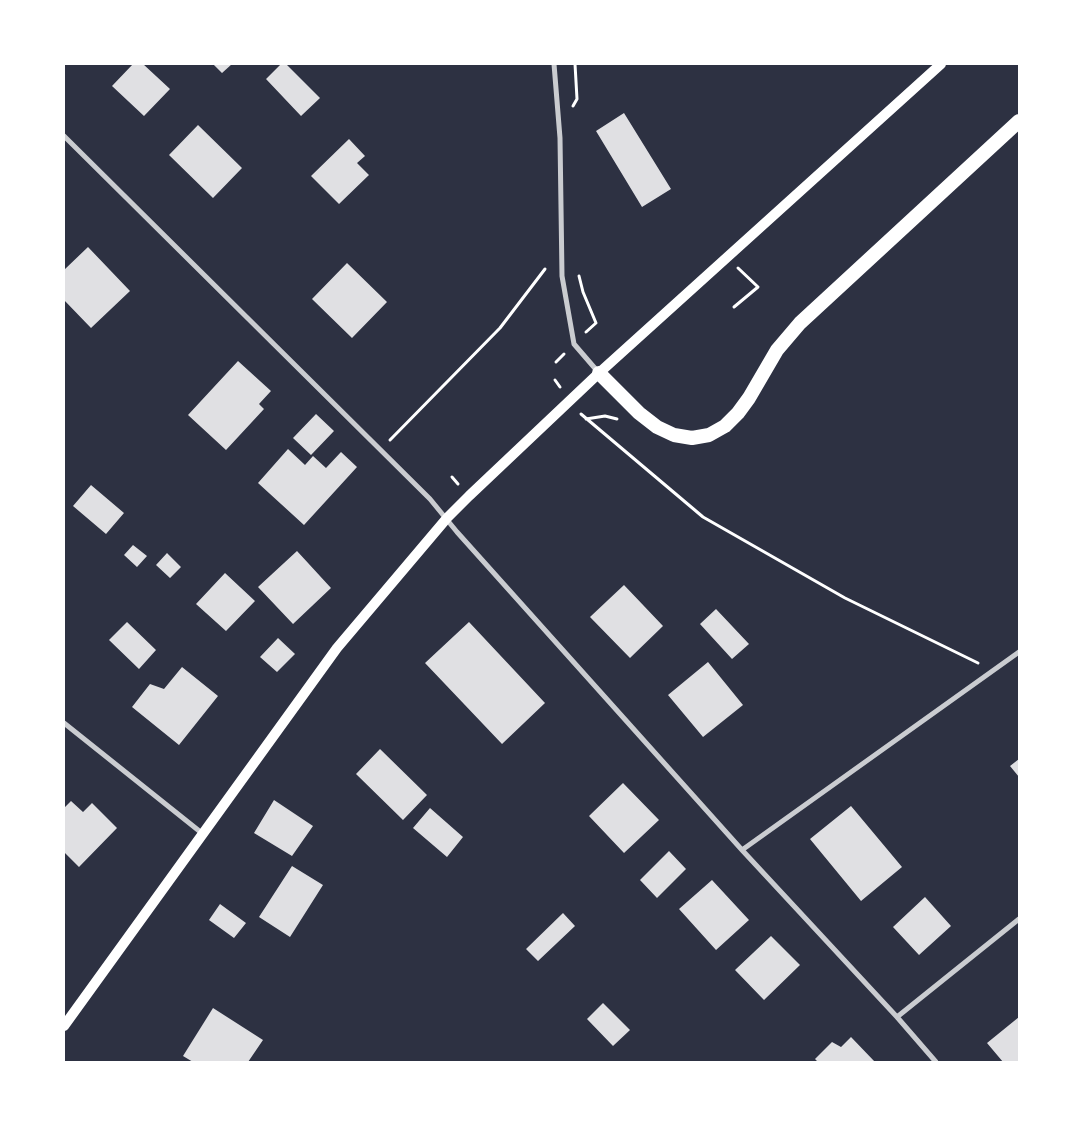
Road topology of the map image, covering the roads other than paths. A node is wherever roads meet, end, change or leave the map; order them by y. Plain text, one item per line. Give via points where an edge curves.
1 (554, 64) edge
2 (941, 64) edge
3 (1019, 121) edge
4 (64, 136) edge
5 (599, 373) junction
6 (447, 518) junction
7 (1019, 652) edge
8 (64, 723) edge
9 (204, 834) junction
10 (742, 850) junction
11 (1019, 919) edge
12 (897, 1017) junction
13 (64, 1026) edge
14 (936, 1062) edge

1 - 5 street via 560,138 562,276 574,344
2 - 5 main road
3 - 5 highway via 800,323 777,350 749,398 725,426 709,435 692,438 674,435 639,413
4 - 6 street
5 - 6 main road
6 - 9 main road via 337,648
6 - 10 street via 456,532
7 - 10 street
8 - 9 street
9 - 13 main road
10 - 12 street
11 - 12 street
12 - 14 street

